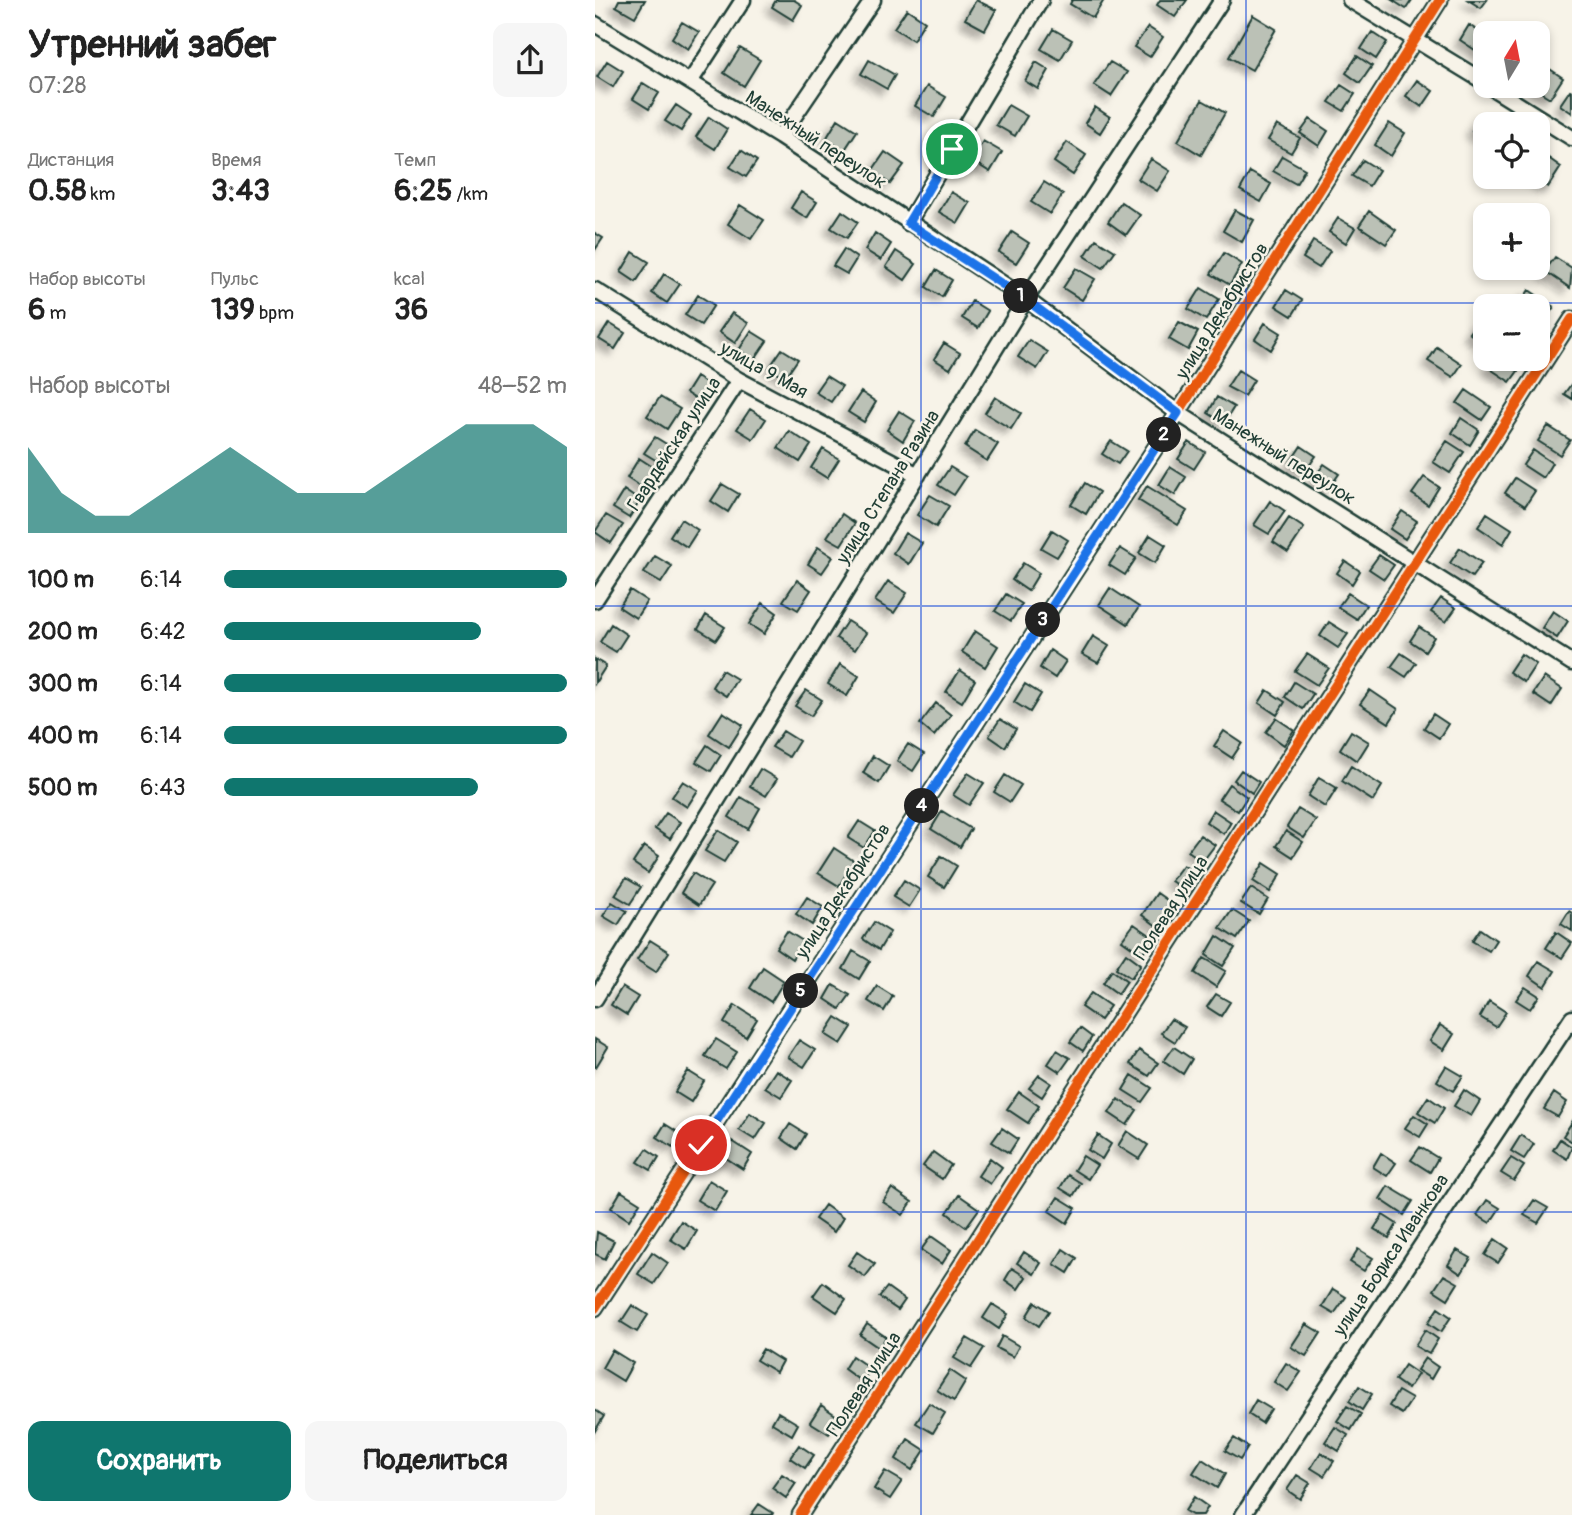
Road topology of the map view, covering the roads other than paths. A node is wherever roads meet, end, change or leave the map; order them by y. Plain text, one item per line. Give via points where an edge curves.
1 (743, 0) edge
2 (873, 0) edge
3 (1041, 0) edge
4 (1222, 0) edge
5 (1350, 0) edge
6 (1440, 0) edge
7 (595, 24) edge
8 (1415, 39) junction
9 (1473, 76) edge
10 (690, 82) junction
11 (1508, 98) edge
12 (780, 137) junction
13 (1572, 138) edge
14 (908, 223) junction
15 (595, 290) edge
16 (1025, 299) junction
17 (1572, 319) edge
18 (739, 380) junction
19 (1178, 413) junction
20 (918, 475) junction
21 (1415, 562) junction
22 (595, 600) edge
23 (1572, 663) edge
24 (595, 999) edge
25 (1572, 1018) edge
26 (595, 1308) edge
27 (800, 1515) edge
28 (1243, 1515) edge

1 - 10 street
2 - 12 street
3 - 14 street
4 - 16 street, улица Степана Разина
5 - 8 street
6 - 8 street, улица Декабристов
7 - 10 street, Манежный переулок
8 - 9 street
8 - 19 street, улица Декабристов
10 - 12 street, Манежный переулок
11 - 13 street
12 - 14 street, Манежный переулок
14 - 16 street, Манежный переулок
15 - 18 street, улица 9 Мая
16 - 19 street, Манежный переулок
16 - 20 street, улица Степана Разина
17 - 21 street, Полевая улица
18 - 20 street, улица 9 Мая
18 - 22 street, Гвардейская улица
19 - 21 street, Манежный переулок
19 - 26 street, улица Декабристов
20 - 24 street, улица Степана Разина
21 - 23 street, Манежный переулок
21 - 27 street, Полевая улица
25 - 28 street, улица Бориса Иванкова

